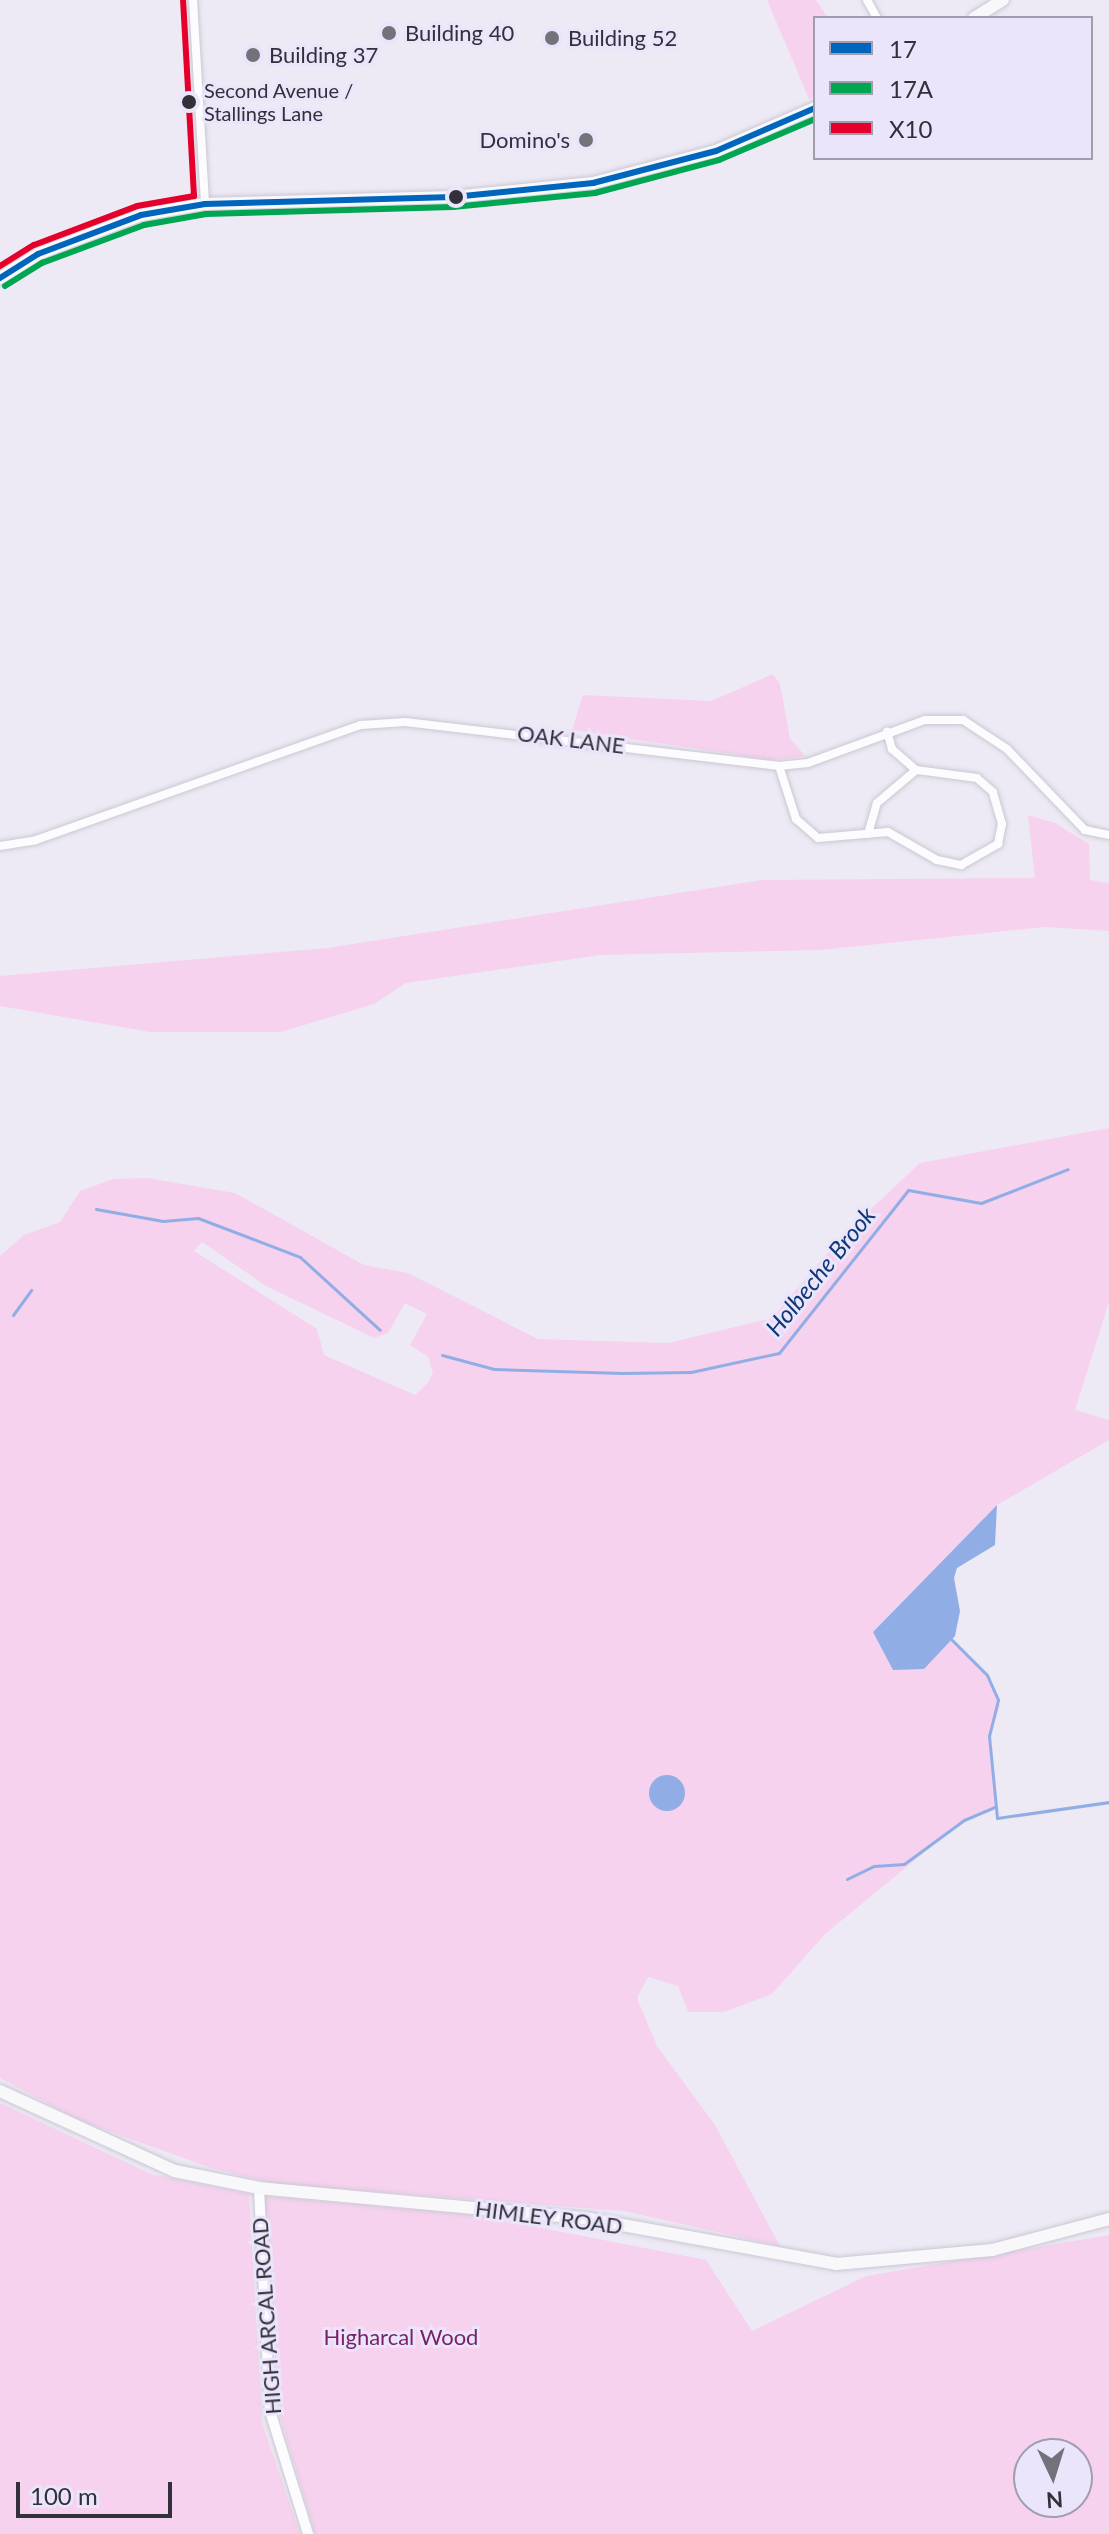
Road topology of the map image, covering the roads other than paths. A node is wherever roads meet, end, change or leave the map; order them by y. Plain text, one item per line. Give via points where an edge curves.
1 (193, 0) edge
2 (1003, 0) edge
3 (977, 16) edge
4 (813, 109) edge
5 (205, 204) junction
6 (0, 278) edge
7 (887, 732) junction
8 (779, 766) junction
9 (916, 770) junction
10 (868, 834) junction
11 (1109, 835) edge
12 (0, 846) edge
13 (0, 2091) edge
14 (259, 2188) junction
15 (1109, 2219) edge
16 (308, 2534) edge

1 - 5 street
2 - 3 main road
4 - 5 main road via 716,151 593,183 453,197
5 - 6 main road via 141,215 38,254
7 - 8 street, OAK LANE via 808,763
7 - 9 street via 892,749
7 - 11 street, OAK LANE via 925,720 963,720 985,729 1055,805 1085,830
8 - 10 street via 805,829 831,840
8 - 12 street, OAK LANE via 475,727 361,725 36,840
9 - 10 street via 877,803
9 - 10 street via 977,778 993,792 1002,824 998,844 961,865 937,860 902,835
13 - 14 main road, HIMLEY ROAD via 175,2171
14 - 15 main road, HIMLEY ROAD via 584,2218 836,2264 992,2250
14 - 16 street, HIGH ARCAL ROAD via 270,2411

